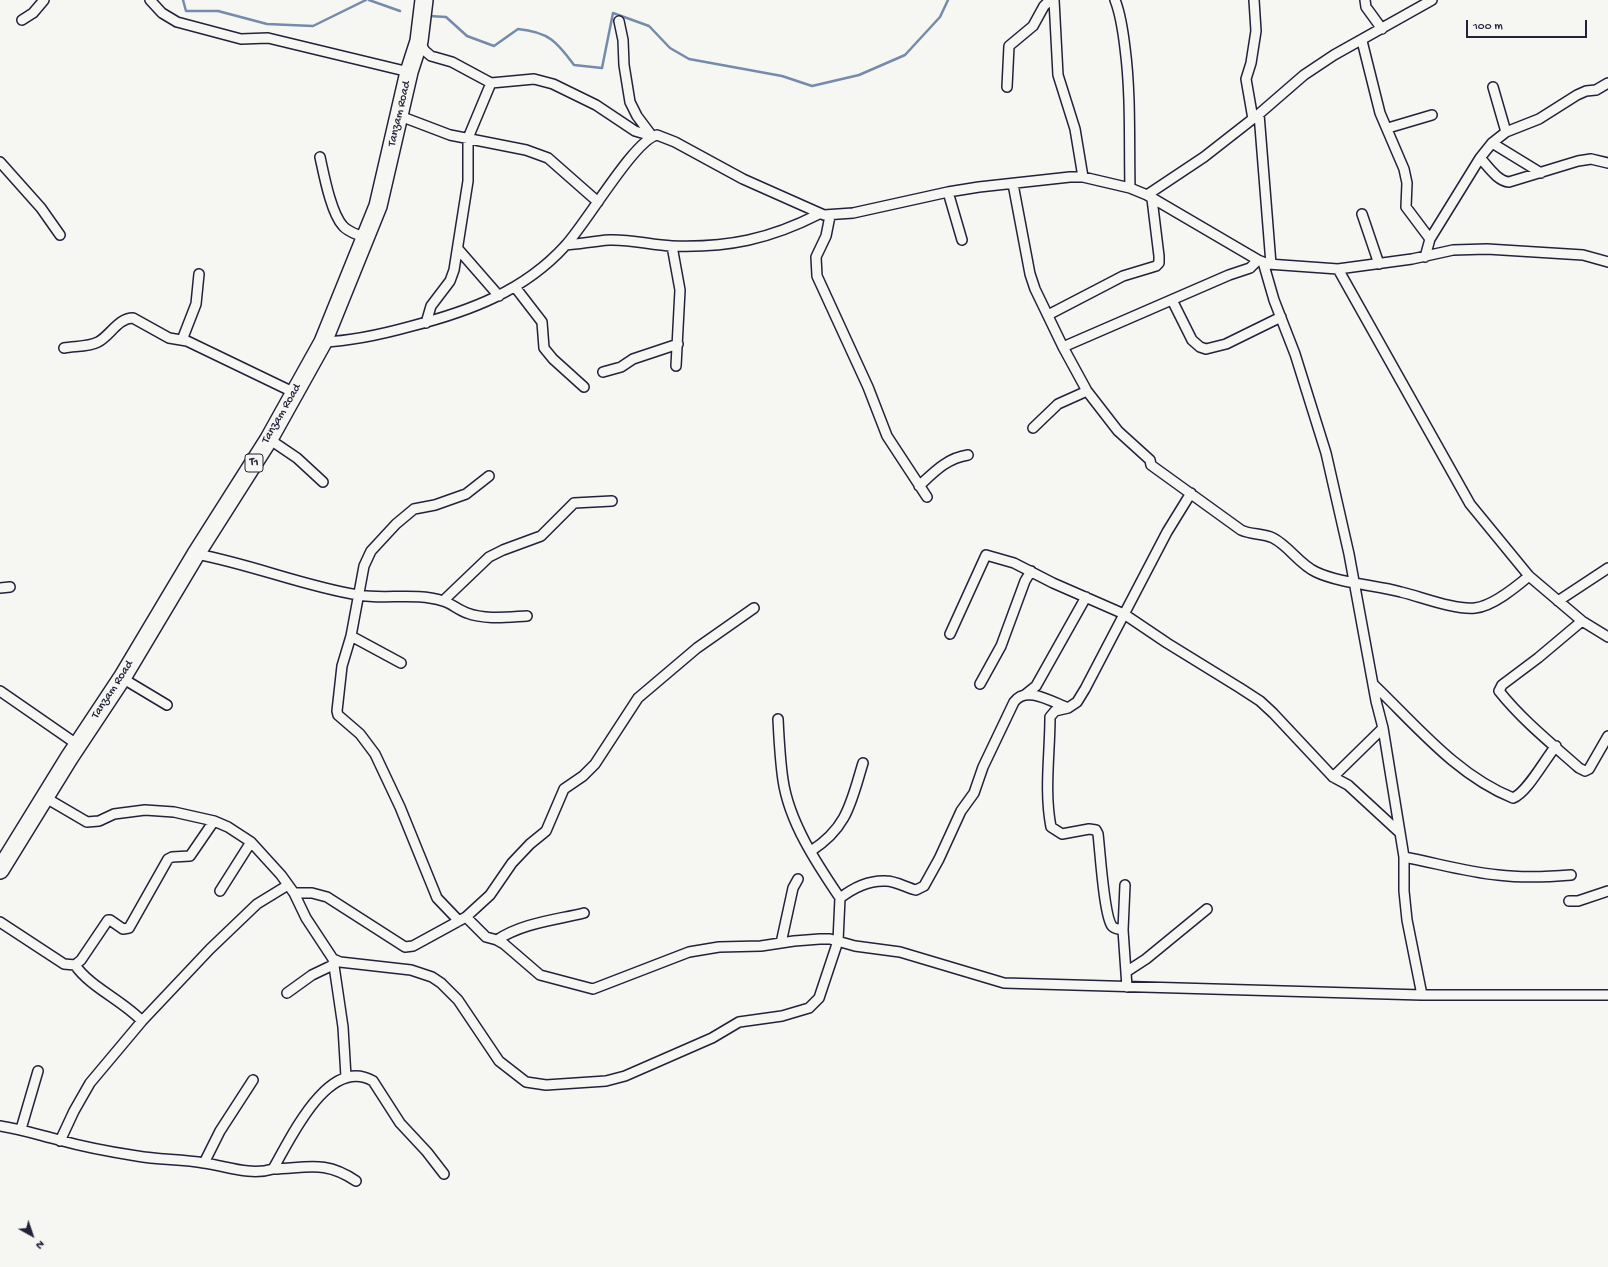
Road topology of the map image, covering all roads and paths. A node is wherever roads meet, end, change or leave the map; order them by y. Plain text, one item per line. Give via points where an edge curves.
1 (44, 0) edge
2 (150, 0) edge
3 (1050, 0) edge
4 (1054, 0) edge
5 (1115, 0) edge
6 (1254, 0) edge
7 (1365, 0) edge
8 (1432, 0) edge
9 (422, 9) edge
10 (22, 20) dead end
11 (618, 21) dead end
12 (1382, 28) junction
13 (418, 41) junction
14 (1362, 41) junction
15 (409, 72) junction
16 (491, 83) junction
17 (1608, 83) edge
18 (1007, 87) dead end
19 (1493, 87) dead end
20 (1432, 115) dead end
21 (400, 116) junction
22 (1256, 116) junction
23 (1388, 128) junction
24 (1506, 132) junction
25 (652, 136) junction
26 (468, 138) junction
27 (1492, 143) junction
28 (320, 157) dead end
29 (1480, 158) junction
30 (0, 162) edge
31 (1608, 163) edge
32 (1541, 173) junction
33 (1083, 177) junction
34 (1013, 184) junction
35 (1130, 188) junction
36 (948, 192) junction
37 (1150, 197) junction
38 (598, 202) junction
39 (819, 214) junction
40 (1362, 214) dead end
41 (830, 216) junction
42 (60, 234) dead end
43 (365, 238) junction
44 (1430, 239) junction
45 (962, 240) dead end
46 (566, 245) junction
47 (672, 246) junction
48 (458, 249) junction
49 (1425, 257) junction
50 (1264, 262) junction
51 (1608, 262) edge
52 (1379, 264) junction
53 (1338, 269) junction
54 (200, 274) dead end
55 (516, 287) junction
56 (499, 296) junction
57 (1172, 300) junction
58 (1048, 314) junction
59 (1281, 317) junction
60 (426, 323) junction
61 (182, 340) junction
62 (323, 342) junction
63 (678, 344) junction
64 (1063, 347) junction
65 (64, 348) dead end
66 (676, 366) dead end
67 (603, 372) dead end
68 (584, 387) dead end
69 (1087, 391) junction
70 (295, 393) junction
71 (1033, 428) dead end
72 (269, 439) junction
73 (968, 456) dead end
74 (489, 476) dead end
75 (323, 482) dead end
76 (919, 486) junction
77 (1191, 493) junction
78 (927, 497) dead end
79 (612, 501) dead end
80 (196, 554) junction
81 (1608, 568) edge
82 (1031, 572) junction
83 (1529, 576) junction
84 (1354, 581) junction
85 (10, 587) dead end
86 (0, 588) edge
87 (358, 596) junction
88 (1086, 597) junction
89 (443, 601) junction
90 (1558, 601) junction
91 (754, 608) dead end
92 (1124, 614) junction
93 (527, 616) dead end
94 (1582, 621) junction
95 (950, 634) dead end
96 (350, 636) junction
97 (1608, 637) edge
98 (400, 663) dead end
99 (122, 678) junction
100 (980, 684) dead end
101 (1373, 684) junction
102 (0, 692) edge
103 (1026, 694) junction
104 (167, 705) dead end
105 (1068, 708) junction
106 (778, 719) dead end
107 (1383, 728) junction
108 (1608, 736) edge
109 (78, 745) junction
110 (1556, 746) junction
111 (863, 763) dead end
112 (1333, 777) junction
113 (46, 798) junction
114 (214, 821) junction
115 (1400, 832) junction
116 (251, 842) junction
117 (812, 851) junction
118 (1404, 857) junction
119 (0, 870) edge
120 (1571, 876) dead end
121 (798, 879) dead end
122 (288, 884) junction
123 (1125, 885) dead end
124 (220, 891) dead end
125 (1608, 891) edge
126 (294, 893) junction
127 (840, 898) junction
128 (1569, 902) dead end
129 (1207, 909) dead end
130 (584, 913) dead end
131 (462, 919) junction
132 (0, 922) edge
133 (1123, 930) junction
134 (497, 940) junction
135 (838, 941) junction
136 (781, 943) junction
137 (334, 962) junction
138 (75, 965) junction
139 (1126, 972) junction
140 (1127, 987) junction
141 (287, 992) dead end
142 (1422, 995) junction
143 (1608, 995) edge
144 (142, 1021) junction
145 (38, 1071) dead end
146 (346, 1077) junction
147 (253, 1080) dead end
148 (0, 1126) edge
149 (21, 1129) junction
150 (60, 1141) junction
151 (204, 1163) junction
152 (273, 1169) junction
153 (444, 1174) dead end
154 (356, 1181) dead end

1 - 10 street via 33,13
2 - 15 street via 162,13 177,22 241,39 268,38
3 - 18 street via 1033,26 1009,46
4 - 33 street via 1058,75 1075,129
5 - 35 street via 1128,71
6 - 22 street via 1256,31 1246,79
7 - 12 street via 1366,7
8 - 12 street
9 - 13 highway, Tanzam Road / T1
11 - 25 street via 623,40 630,102
12 - 14 street
13 - 15 highway, Tanzam Road / T1
13 - 16 street via 431,56 452,62
14 - 22 street via 1334,55 1304,75
14 - 23 street via 1375,98
15 - 21 highway, Tanzam Road / T1
16 - 25 street via 534,78 545,81 596,105 635,131
16 - 26 street
17 - 24 street via 1596,90 1577,95 1539,119
19 - 24 street
20 - 23 street
21 - 26 street via 450,135
21 - 43 highway, Tanzam Road / T1 via 378,206
22 - 37 street
22 - 50 street
23 - 44 street via 1404,169 1407,183 1406,207
24 - 27 street
25 - 38 street via 623,167
25 - 39 street via 662,136 675,142 743,179
26 - 38 street via 526,150 548,158
26 - 48 street via 468,181
27 - 29 street
27 - 32 street
28 - 43 street via 338,219 348,231
29 - 32 street via 1504,182 1514,182
29 - 44 street
30 - 42 street via 41,208
31 - 32 street via 1590,159
33 - 34 street
33 - 35 street
34 - 36 street
34 - 58 street via 1030,274
35 - 37 street
36 - 41 street
36 - 45 street
37 - 50 street
37 - 58 street via 1159,263 1123,276
38 - 46 street
39 - 41 street
39 - 47 street via 760,238 706,246
40 - 52 street
41 - 76 street via 826,236 816,258 817,276 868,387 887,436
43 - 62 highway, Tanzam Road / T1
44 - 49 street
46 - 47 street via 608,240
46 - 55 street via 542,268
47 - 63 street via 680,290
48 - 56 street
48 - 60 street via 450,282 431,306
49 - 51 street via 1453,250 1487,249 1583,256
49 - 52 street
50 - 53 street
50 - 57 street
50 - 59 street
52 - 53 street
53 - 83 street via 1470,504
54 - 61 street via 196,304
55 - 56 street
55 - 68 street via 542,322 544,348
56 - 60 street via 463,312
57 - 59 street via 1192,340 1206,350 1222,346
57 - 64 street
58 - 64 street
59 - 84 street via 1326,454
60 - 62 street via 344,341
61 - 65 street via 168,338 133,318 128,318 95,344
61 - 70 street
62 - 70 highway, Tanzam Road / T1
63 - 66 street
63 - 67 street
64 - 69 street
69 - 71 street via 1058,404
69 - 77 street via 1118,431 1150,460 1151,465
70 - 72 highway, Tanzam Road / T1
72 - 75 street via 297,458
72 - 80 highway, Tanzam Road / T1
73 - 76 street via 959,457 945,464
74 - 87 street via 466,494 414,509 396,524 366,560
76 - 78 street
77 - 84 street via 1241,530 1273,539 1314,571
77 - 92 street via 1167,532
79 - 89 street via 574,503 541,536 489,557
80 - 87 street via 232,561
80 - 99 highway, Tanzam Road / T1
81 - 90 street
82 - 88 street
82 - 95 street via 986,554
82 - 100 street via 1025,581 1002,646
83 - 84 street via 1512,590 1484,606 1475,608 1437,602
83 - 90 street
84 - 101 street
85 - 86 street
87 - 89 street via 412,597
87 - 96 street
88 - 92 street
88 - 103 street via 1036,686
89 - 93 street via 474,615
90 - 94 street
91 - 131 street via 720,630 638,698 595,764 564,789 546,831 512,863 490,895
92 - 105 street via 1085,689 1077,702
92 - 112 street via 1260,701
94 - 97 street
94 - 110 street via 1499,688 1514,707
96 - 98 street
96 - 131 street via 342,666 338,715 360,734 375,754 437,898
99 - 104 street
99 - 109 highway, Tanzam Road / T1
101 - 107 street
101 - 110 street via 1444,755 1464,770 1513,798 1526,786
102 - 109 street
103 - 105 street
103 - 127 street via 1014,702 983,767 974,793 961,811 924,886 916,890 887,881 877,882 858,887
105 - 133 street via 1055,711 1050,717 1047,788 1051,827 1062,834 1096,830 1110,922 1114,928
106 - 117 street via 783,781 788,801 798,829
107 - 112 street
107 - 115 street
108 - 110 street via 1589,769 1585,771
109 - 113 highway, Tanzam Road / T1
111 - 117 street via 842,822 827,841
112 - 115 street via 1348,785
113 - 114 street via 87,822 99,821 114,814 145,810 174,812
113 - 119 highway, Tanzam Road / T1
114 - 116 street
114 - 138 street via 190,856 168,859 129,928 124,930 108,920
115 - 118 street
116 - 122 street
116 - 124 street
117 - 127 street
118 - 120 street via 1497,875
118 - 142 street via 1407,920
121 - 136 street via 793,888
122 - 126 street
122 - 144 street via 257,904
123 - 133 street
125 - 128 street
126 - 131 street via 312,893 327,897 405,947 412,946
126 - 137 street via 306,918
127 - 135 street
129 - 139 street via 1146,959
130 - 134 street via 526,926 510,931
131 - 134 street via 486,938
132 - 138 street via 64,964
133 - 139 street
134 - 136 street via 540,975 593,989 690,952 719,947
135 - 136 street via 820,939
135 - 137 street via 819,998 809,1008 782,1016 739,1022 712,1038 616,1079 546,1085 526,1082 499,1061 458,1000 432,977 411,970
135 - 140 street via 900,952 1004,983
137 - 141 street
137 - 146 street via 343,1027
138 - 144 street via 84,977 121,1002
139 - 140 street
140 - 142 street
142 - 143 street
144 - 150 street via 90,1082
145 - 149 street
146 - 152 street via 331,1085 318,1098
146 - 153 street via 373,1081 400,1123
147 - 151 street via 220,1131
148 - 149 street
149 - 150 street
150 - 151 street via 137,1156
151 - 152 street via 258,1172
152 - 154 street via 322,1166 343,1173

